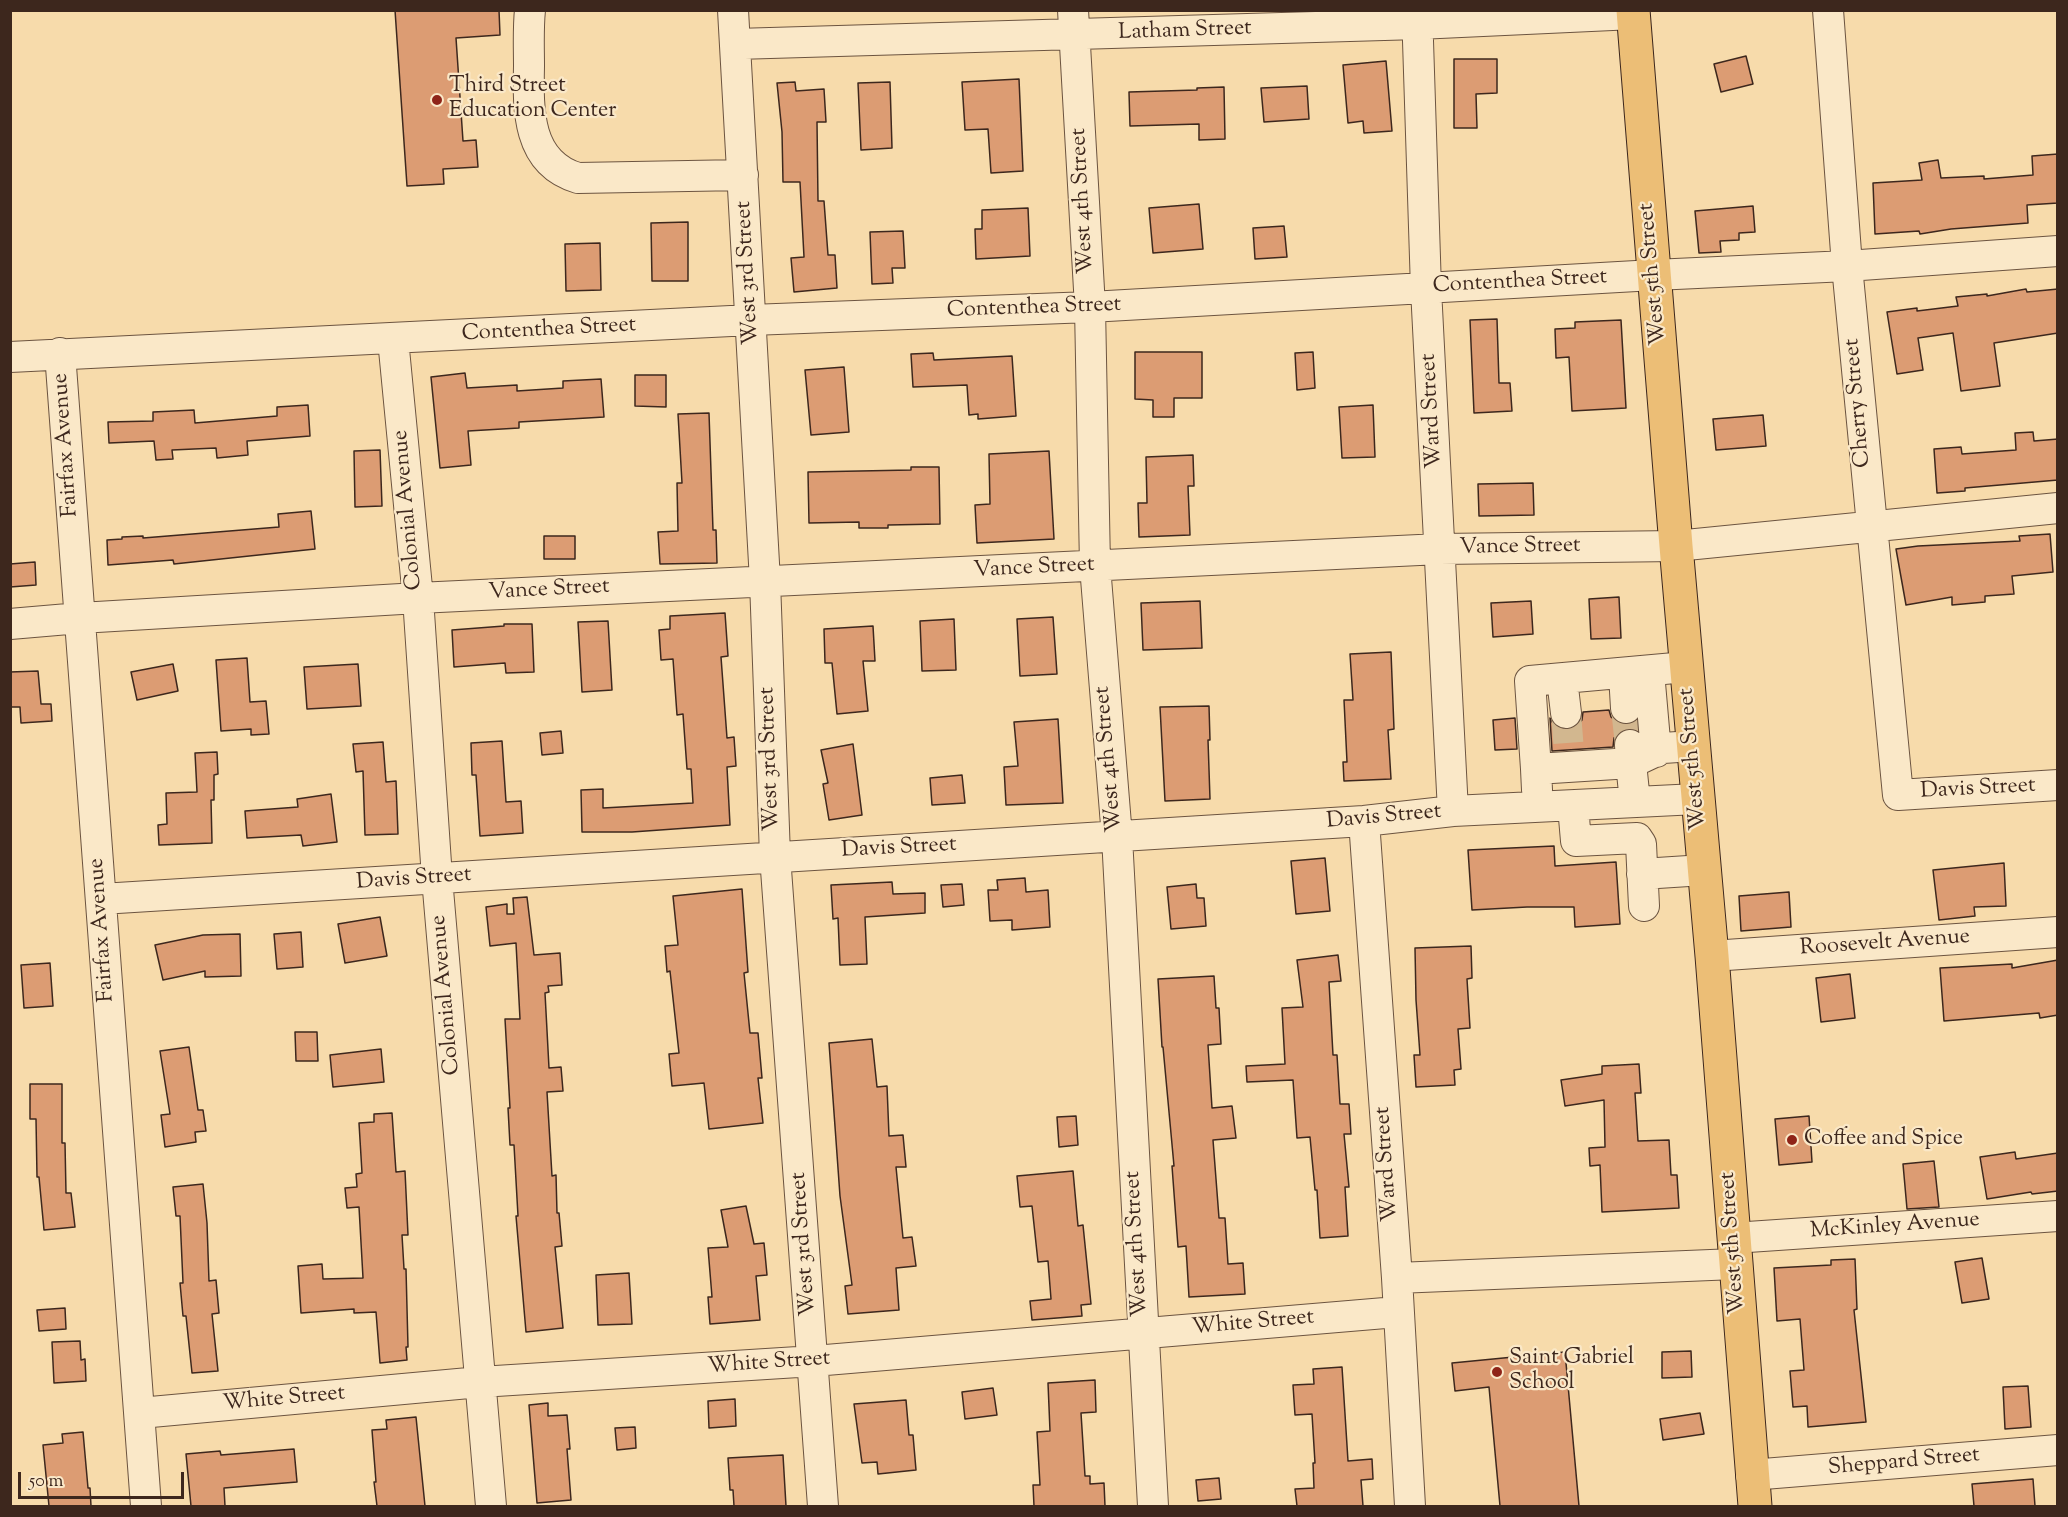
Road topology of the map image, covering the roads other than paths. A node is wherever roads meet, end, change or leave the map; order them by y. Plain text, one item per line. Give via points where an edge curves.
1 (530, 10) edge
2 (733, 10) edge
3 (1828, 10) edge
4 (1634, 12) edge
5 (1417, 17) edge
6 (1074, 23) edge
7 (736, 44) junction
8 (743, 175) junction
9 (2058, 251) edge
10 (1847, 266) junction
11 (1654, 275) junction
12 (1426, 289) junction
13 (1090, 307) junction
14 (751, 321) junction
15 (393, 339) junction
16 (60, 353) junction
17 (10, 357) edge
18 (2058, 508) edge
19 (1870, 526) junction
20 (1676, 546) junction
21 (1440, 549) junction
22 (1095, 566) junction
23 (765, 581) junction
24 (418, 597) junction
25 (80, 618) junction
26 (10, 624) edge
27 (1686, 667) junction
28 (1637, 673) junction
29 (1562, 678) junction
30 (1626, 708) tunnel mouth
31 (1566, 713) tunnel mouth
32 (1693, 746) junction
33 (1639, 753) junction
34 (1536, 777) junction
35 (2058, 785) edge
36 (1898, 795) joint
37 (1697, 799) junction
38 (1628, 802) junction
39 (1573, 806) junction
40 (1453, 811) junction
41 (1364, 821) junction
42 (1117, 837) junction
43 (1623, 838) junction
44 (775, 856) junction
45 (1704, 870) junction
46 (1642, 874) junction
47 (437, 878) junction
48 (101, 899) junction
49 (1644, 906) dead end
50 (2058, 933) edge
51 (1712, 957) junction
52 (2058, 1216) edge
53 (1734, 1251) junction
54 (1396, 1278) junction
55 (1397, 1312) junction
56 (1143, 1333) junction
57 (814, 1361) junction
58 (480, 1382) junction
59 (140, 1413) junction
60 (2058, 1450) edge
61 (1753, 1491) edge
62 (146, 1506) edge
63 (491, 1506) edge
64 (824, 1506) edge
65 (1153, 1506) edge
66 (1410, 1506) edge

1 - 8 street via 529,118 541,150 563,174 578,178
2 - 7 street, West 3rd Street
3 - 10 street, Cherry Street
4 - 5 street, Latham Street
4 - 11 main road, West 5th Street
5 - 6 street, Latham Street
5 - 12 street, Ward Street
6 - 7 street, Latham Street
6 - 13 street, West 4th Street
7 - 8 street, West 3rd Street
8 - 14 street, West 3rd Street
9 - 10 street, Contenthea Street
10 - 11 street, Contenthea Street
10 - 19 street, Cherry Street
11 - 12 street, Contenthea Street
11 - 20 main road, West 5th Street
12 - 13 street, Contenthea Street
12 - 21 street, Ward Street
13 - 14 street, Contenthea Street
13 - 22 street, West 4th Street
14 - 15 street, Contenthea Street
14 - 23 street, West 3rd Street
15 - 16 street, Contenthea Street
15 - 24 street, Colonial Avenue
16 - 17 street, Contenthea Street
16 - 25 street, Fairfax Avenue
18 - 19 street, Vance Street
19 - 20 street, Vance Street
19 - 36 street, Cherry Street
20 - 21 street, Vance Street
20 - 27 main road, West 5th Street
21 - 22 street, Vance Street
21 - 40 street, Ward Street
22 - 23 street, Vance Street
22 - 42 street, West 4th Street
23 - 24 street, Vance Street
23 - 44 street, West 3rd Street
24 - 25 street, Vance Street
24 - 47 street, Colonial Avenue
25 - 26 street, Vance Street
25 - 48 street, Fairfax Avenue
27 - 28 street
27 - 32 main road, West 5th Street
28 - 29 street
28 - 30 street
28 - 33 street
29 - 31 street
29 - 34 street via 1530,681
32 - 33 street
32 - 37 main road, West 5th Street
33 - 34 street via 1570,759
33 - 38 street
34 - 39 street, Davis Street
34 - 40 street, Davis Street
35 - 36 street, Davis Street
37 - 38 street, Davis Street
37 - 45 main road, West 5th Street
38 - 39 street, Davis Street
38 - 43 street
39 - 43 street via 1576,841
40 - 41 street, Davis Street
41 - 42 street, Davis Street
41 - 54 street, Ward Street
42 - 44 street, Davis Street
42 - 56 street, West 4th Street
43 - 46 street via 1636,838 1641,844
44 - 47 street, Davis Street
44 - 57 street, West 3rd Street
45 - 46 street
45 - 51 main road, West 5th Street
46 - 49 street
47 - 48 street, Davis Street
47 - 58 street, Colonial Avenue
48 - 59 street, Fairfax Avenue
50 - 51 street, Roosevelt Avenue
51 - 53 main road, West 5th Street
52 - 53 street, McKinley Avenue
53 - 54 street
53 - 61 main road, West 5th Street
54 - 55 street, Ward Street
55 - 56 street, White Street
55 - 66 street, Ward Street
56 - 57 street, White Street
56 - 65 street, West 4th Street
57 - 58 street, White Street
57 - 64 street, West 3rd Street
58 - 59 street, White Street
58 - 63 street, Colonial Avenue
59 - 62 street, Fairfax Avenue
60 - 61 street, Sheppard Street

